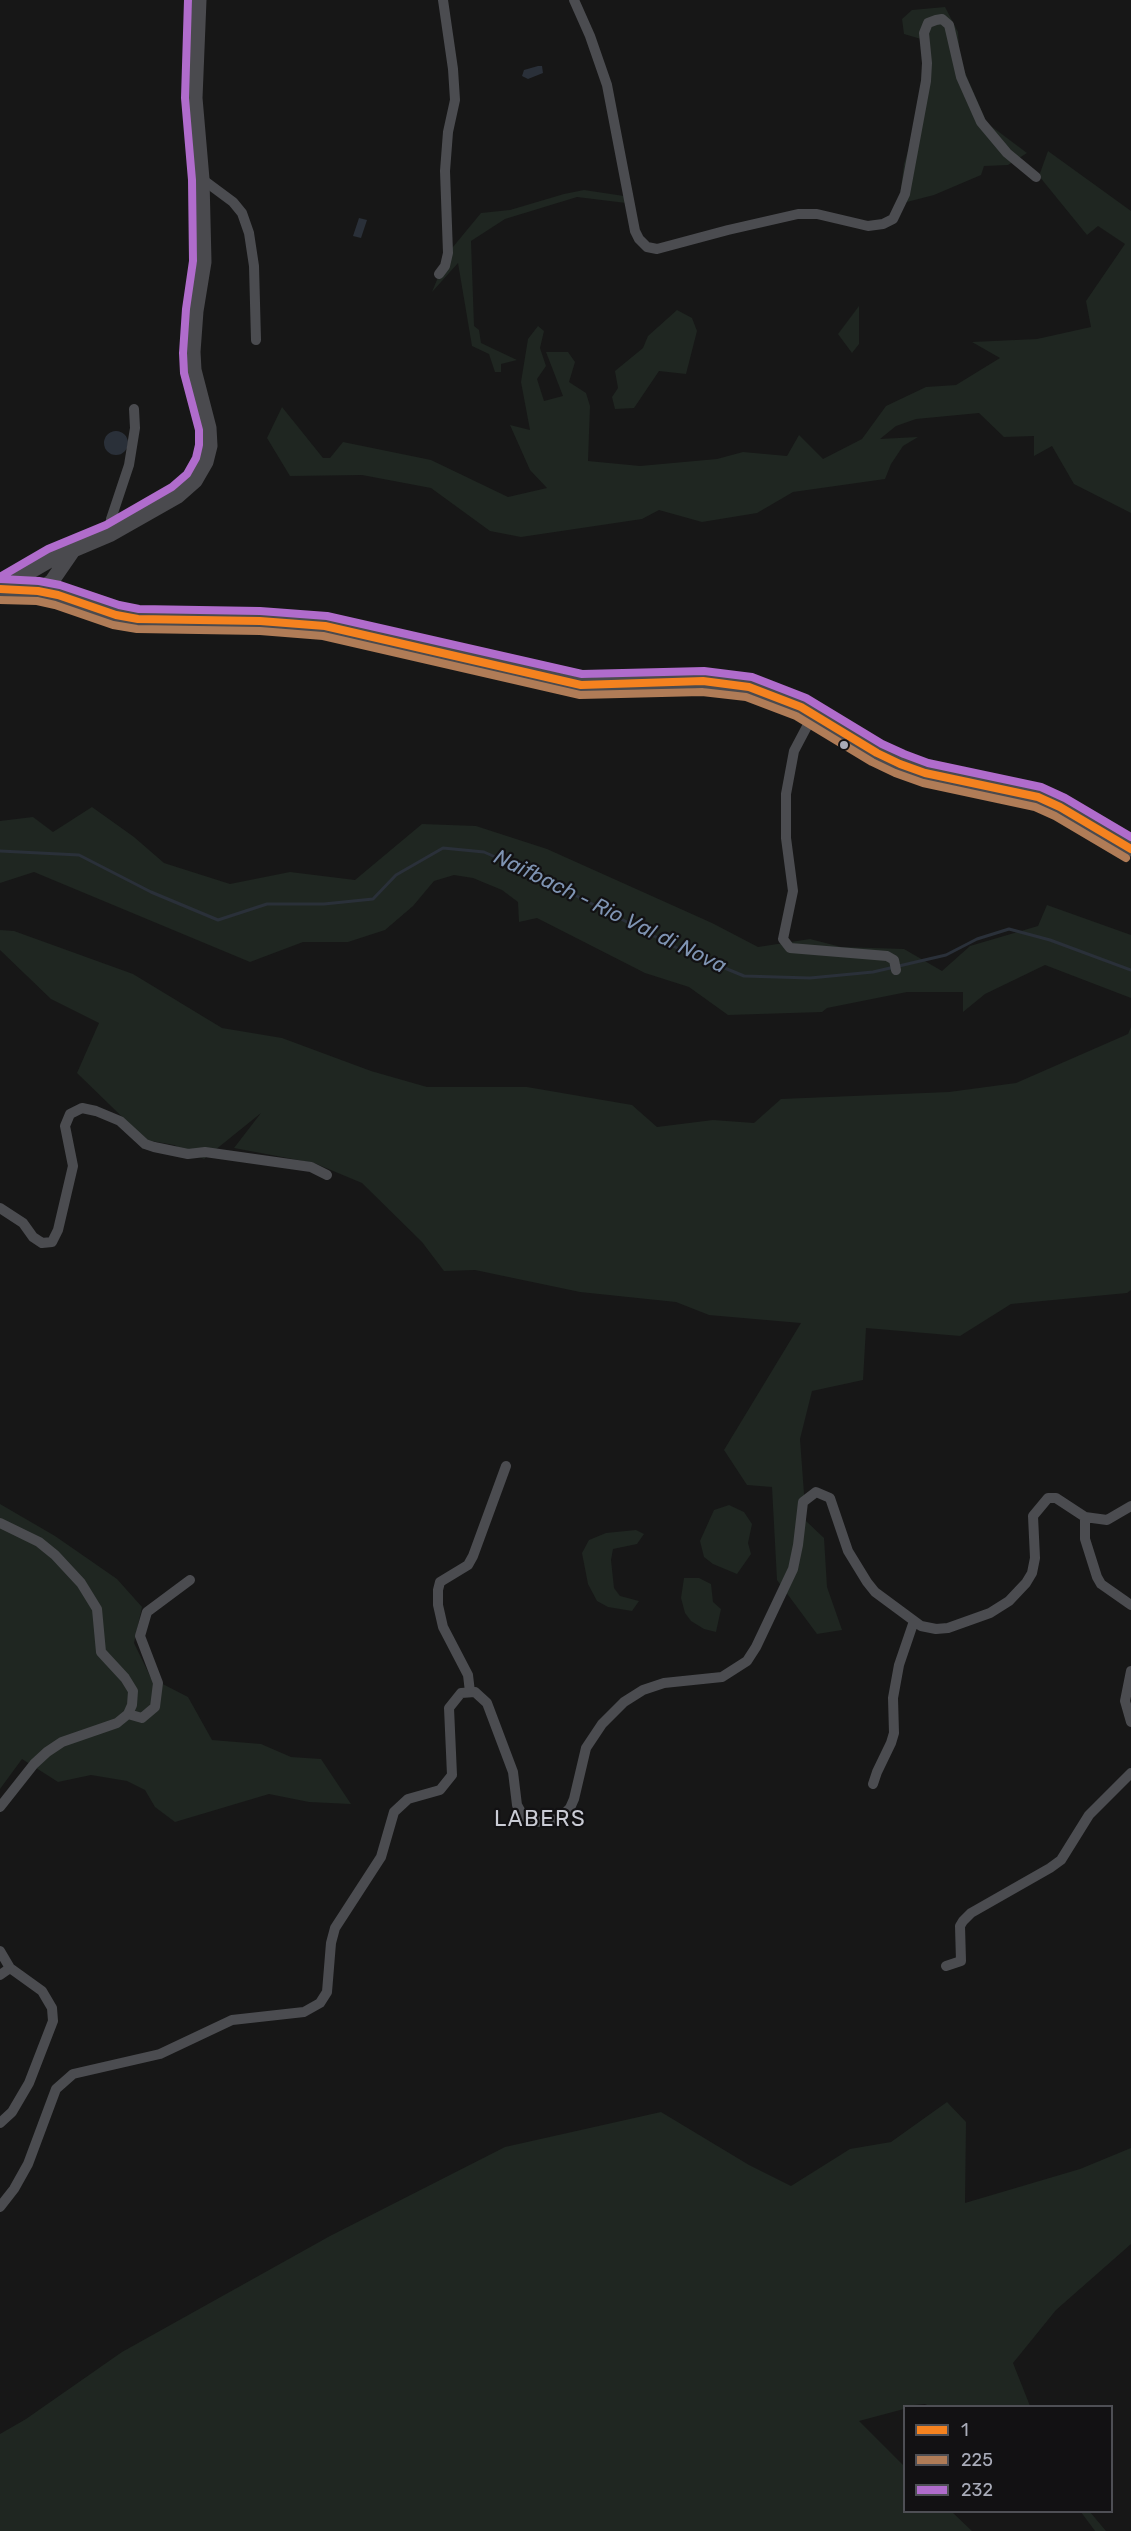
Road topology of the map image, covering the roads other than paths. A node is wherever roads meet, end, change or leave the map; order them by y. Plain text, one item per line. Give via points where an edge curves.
1 (199, 0) edge
2 (443, 0) edge
3 (574, 0) edge
4 (1036, 177) dead end
5 (202, 179) junction
6 (439, 274) dead end
7 (256, 340) dead end
8 (134, 409) dead end
9 (111, 534) junction
10 (68, 557) junction
11 (39, 568) junction
12 (0, 589) edge
13 (38, 591) junction
14 (76, 602) junction
15 (813, 715) junction
16 (1131, 849) edge
17 (895, 966) dead end
18 (327, 1175) dead end
19 (0, 1208) edge
20 (506, 1466) dead end
21 (1131, 1506) edge
22 (1085, 1517) junction
23 (0, 1522) edge
24 (190, 1580) dead end
25 (1131, 1605) edge
26 (914, 1621) junction
27 (1131, 1671) edge
28 (470, 1692) junction
29 (128, 1714) junction
30 (1131, 1722) edge
31 (1131, 1773) edge
32 (873, 1784) dead end
33 (0, 1807) edge
34 (0, 1950) edge
35 (946, 1966) dead end
36 (10, 1968) junction
37 (0, 1975) edge
38 (0, 2123) edge
39 (0, 2207) edge

1 - 5 main road via 195,98
2 - 6 street via 455,100 445,171 448,253
3 - 4 street via 607,85 635,231 647,247 657,249 798,214 818,214 868,226 893,219 905,194 926,81 924,33 928,23 936,20 942,19 949,25 961,77 981,122 1006,153
5 - 7 street via 233,202 249,233
5 - 9 main road via 204,262 192,352 209,429 206,462 195,481 178,496
8 - 9 street via 129,465 111,519
9 - 10 main road
10 - 11 main road via 52,559
10 - 13 main road via 52,581
10 - 14 main road via 62,578
11 - 12 main road
11 - 13 main road
12 - 13 main road
13 - 14 main road
14 - 15 main road via 138,619 325,627 581,685 725,682 763,691
15 - 16 main road via 908,767 1038,797
15 - 17 street via 794,751 786,794 786,838 793,891 783,939 790,948 887,957
18 - 19 street via 311,1167 154,1147 145,1144 120,1121 82,1108 70,1114 64,1126 73,1166 52,1242 42,1243 23,1223
20 - 28 street via 473,1556 468,1565 440,1582 438,1590 443,1627 468,1675
21 - 22 street via 1107,1520
22 - 25 street via 1085,1539 1097,1577
22 - 26 street via 1056,1498 1048,1498 1033,1516 1032,1573 1009,1601 990,1613 948,1628 928,1628
23 - 29 street via 55,1555 91,1598 100,1625 101,1652 133,1691
24 - 29 street via 147,1612 140,1636 158,1683 155,1707 142,1718
26 - 28 street via 867,1582 848,1551 830,1498 816,1492 803,1502 793,1569 747,1661 725,1676 654,1686 624,1702 586,1748 574,1799 559,1819 544,1822 523,1816 517,1805 513,1772 487,1703 476,1692
26 - 32 street via 898,1665 893,1698 894,1733
27 - 30 street via 1125,1701
28 - 39 street via 461,1693 449,1708 452,1775 440,1790 408,1799 394,1812 381,1857 335,1928 327,1992 320,2003 304,2012 232,2020 160,2054 73,2074 56,2089 28,2164
29 - 33 street via 117,1723 62,1742 47,1752
31 - 35 street via 1089,1815 1061,1860 963,1921 961,1961
34 - 36 street
36 - 37 street
36 - 38 street via 42,1991 52,2008 53,2021 29,2083 12,2112

